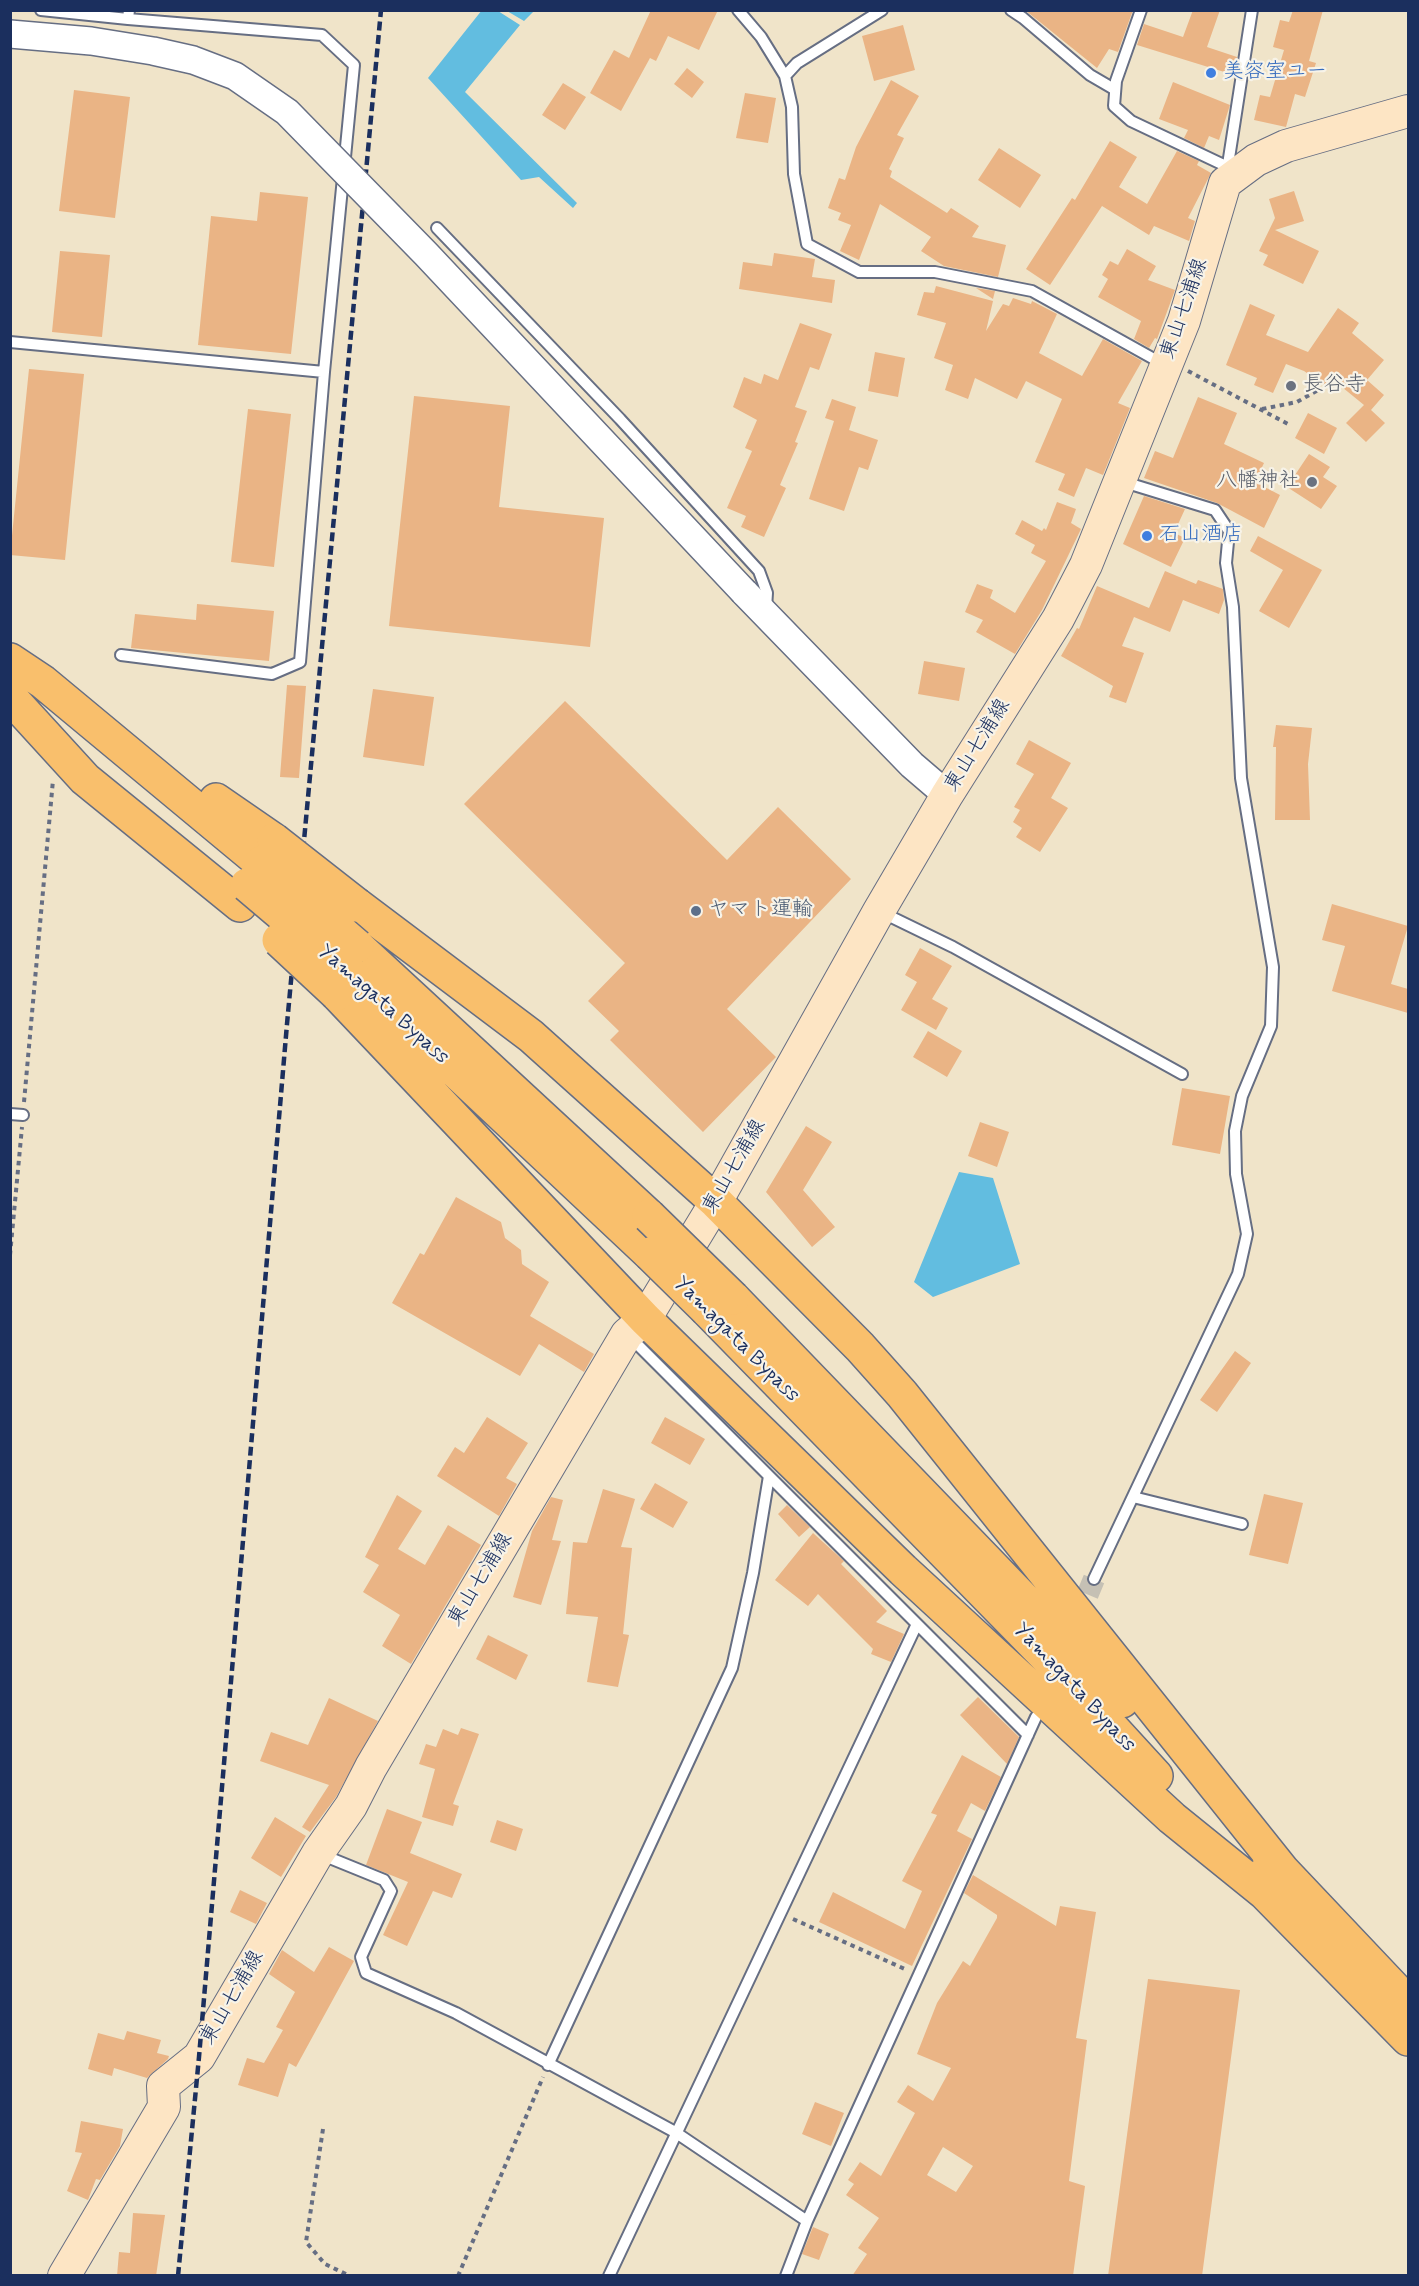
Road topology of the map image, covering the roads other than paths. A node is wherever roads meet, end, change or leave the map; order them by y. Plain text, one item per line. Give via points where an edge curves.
1 (40, 10) edge
2 (738, 10) edge
3 (882, 10) edge
4 (1011, 10) edge
5 (1142, 10) edge
6 (1252, 10) edge
7 (128, 15) edge
8 (10, 34) edge
9 (785, 76) junction
10 (1114, 88) junction
11 (1408, 111) edge
12 (1226, 175) junction
13 (437, 228) dead end
14 (10, 342) edge
15 (1167, 363) junction
16 (324, 372) junction
17 (1121, 481) junction
18 (766, 614) junction
19 (121, 655) dead end
20 (10, 660) edge
21 (10, 696) edge
22 (947, 795) junction
23 (256, 873) junction
24 (879, 911) junction
25 (349, 971) junction
26 (1182, 1074) dead end
27 (10, 1114) edge
28 (23, 1115) road end
29 (716, 1202) junction
30 (720, 1304) junction
31 (636, 1327) junction
32 (769, 1476) junction
33 (1133, 1497) junction
34 (1242, 1524) dead end
35 (1094, 1579) tunnel mouth
36 (917, 1624) junction
37 (1036, 1717) dead end
38 (1028, 1735) junction
39 (318, 1853) junction
40 (1274, 1882) junction
41 (1398, 2004) edge
42 (1408, 2039) edge
43 (548, 2065) junction
44 (675, 2132) junction
45 (807, 2220) junction
46 (64, 2276) edge
47 (609, 2276) edge
48 (786, 2276) edge

1 - 7 lane
2 - 9 lane
3 - 9 lane via 797,63
4 - 10 lane via 1090,75
5 - 10 lane
6 - 12 lane
7 - 16 lane via 322,35 354,65
8 - 18 street, bridge via 91,41 193,60 235,76 287,112
9 - 15 lane via 792,107 794,174 807,244 859,272 935,272 1032,291
10 - 12 lane via 1114,106 1131,121
11 - 12 main road via 1286,146
12 - 15 main road, 東山七浦線 via 1200,273
13 - 18 lane via 759,571 767,593
14 - 16 lane
15 - 17 main road, 東山七浦線
16 - 19 lane via 300,662 272,674
17 - 22 main road, 東山七浦線 via 1086,565 1058,619
17 - 33 lane via 1215,510 1229,531 1227,563 1233,607 1241,778 1273,967 1271,1026 1242,1096 1235,1131 1236,1174 1247,1234 1238,1274
18 - 22 street via 912,765
20 - 23 highway, Yamagata Bypass via 43,682
21 - 23 highway, Yamagata Bypass
21 - 23 highway via 85,779
22 - 24 main road, 東山七浦線
23 - 25 highway, Yamagata Bypass, bridge
23 - 25 highway, bridge
23 - 29 highway, bridge via 357,905 531,1036
24 - 26 lane
24 - 29 main road, 東山七浦線
25 - 30 highway, Yamagata Bypass, bridge via 650,1254
25 - 30 highway, Yamagata Bypass, bridge via 649,1216
25 - 31 highway
27 - 28 lane
29 - 31 main road, 東山七浦線
29 - 40 highway via 902,1394
30 - 40 highway, Yamagata Bypass via 1058,1669
31 - 32 lane
31 - 39 main road, 東山七浦線 via 351,1806
31 - 40 highway via 1172,1818
32 - 36 lane
32 - 43 lane via 732,1668
33 - 34 lane
33 - 35 lane
36 - 38 lane
36 - 44 lane
37 - 38 lane
38 - 45 lane
39 - 43 lane via 384,1880 391,1891 362,1957 366,1973 456,2013
39 - 46 main road, 東山七浦線 via 199,2057 163,2086 164,2107
40 - 41 highway, Yamagata Bypass
41 - 42 highway, Yamagata Bypass
43 - 44 lane
44 - 45 lane
44 - 47 lane
45 - 48 lane

